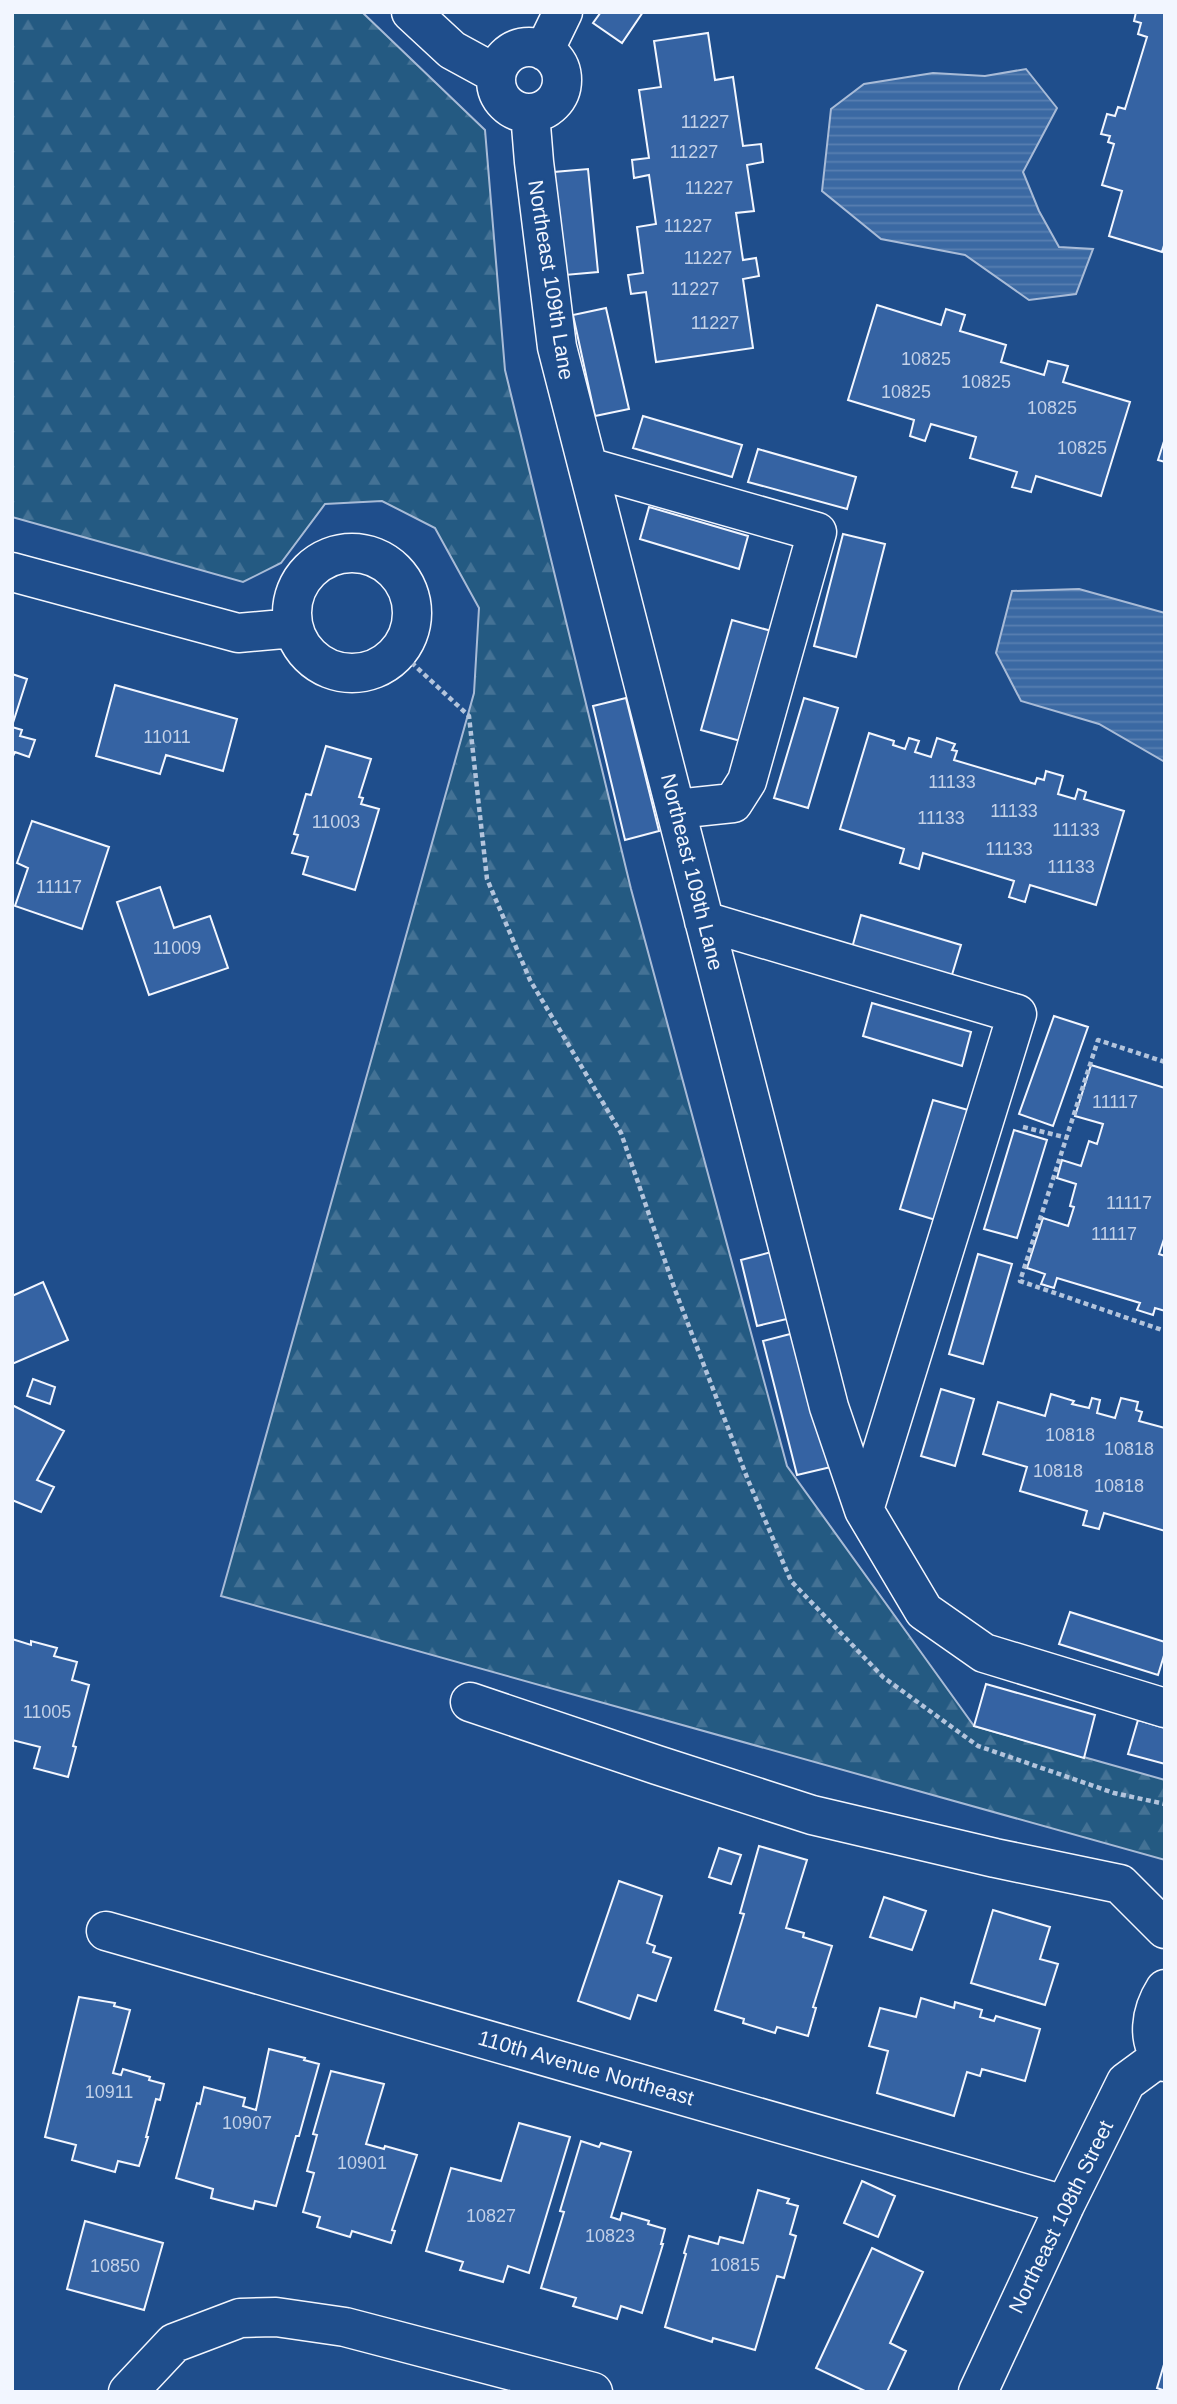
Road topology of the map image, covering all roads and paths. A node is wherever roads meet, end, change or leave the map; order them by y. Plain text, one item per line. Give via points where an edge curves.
1 (411, 12) edge
2 (563, 12) edge
3 (544, 51) junction
4 (496, 74) junction
5 (530, 113) junction
6 (587, 467) junction
7 (12, 572) edge
8 (294, 628) junction
9 (399, 651) junction
10 (676, 809) junction
11 (704, 921) junction
12 (1165, 1062) edge
13 (1165, 1331) edge
14 (864, 1510) junction
15 (470, 1702) dead end
16 (1165, 1708) edge
17 (1165, 1804) edge
18 (1165, 1929) edge
19 (106, 1931) dead end
20 (1165, 1989) edge
21 (1163, 2060) edge
22 (1065, 2205) junction
23 (128, 2392) edge
24 (593, 2392) edge
25 (978, 2392) edge

1 - 4 street via 452,50
2 - 3 street
3 - 4 street via 534,47 514,50
3 - 5 street via 559,66 561,87 550,105
4 - 5 street via 504,101
5 - 6 street, Northeast 109th Lane via 557,347
6 - 10 street, Northeast 109th Lane
6 - 10 street via 817,532 747,781 733,803
7 - 8 street via 238,633
8 - 9 street via 314,660 348,673 376,668
8 - 9 street via 296,591 306,575 320,562 356,553 391,567 411,598 408,635
9 - 17 path via 468,716 487,879 530,980 621,1133 699,1354 792,1581 883,1677 978,1746 1114,1793
10 - 11 street, Northeast 109th Lane
11 - 14 street, Northeast 109th Lane via 829,1407
11 - 14 street via 1017,1014
12 - 13 path via 1098,1040 1020,1281
14 - 16 street, Northeast 109th Lane via 924,1611 984,1653
15 - 18 street via 812,1815 1120,1884
19 - 22 street, 110th Avenue Northeast
20 - 21 street, Northeast 108th Street via 1155,2004 1152,2022
21 - 22 street, Northeast 108th Street via 1126,2082
22 - 25 street, Northeast 108th Street
23 - 24 street via 174,2343 240,2318 276,2317 345,2327

